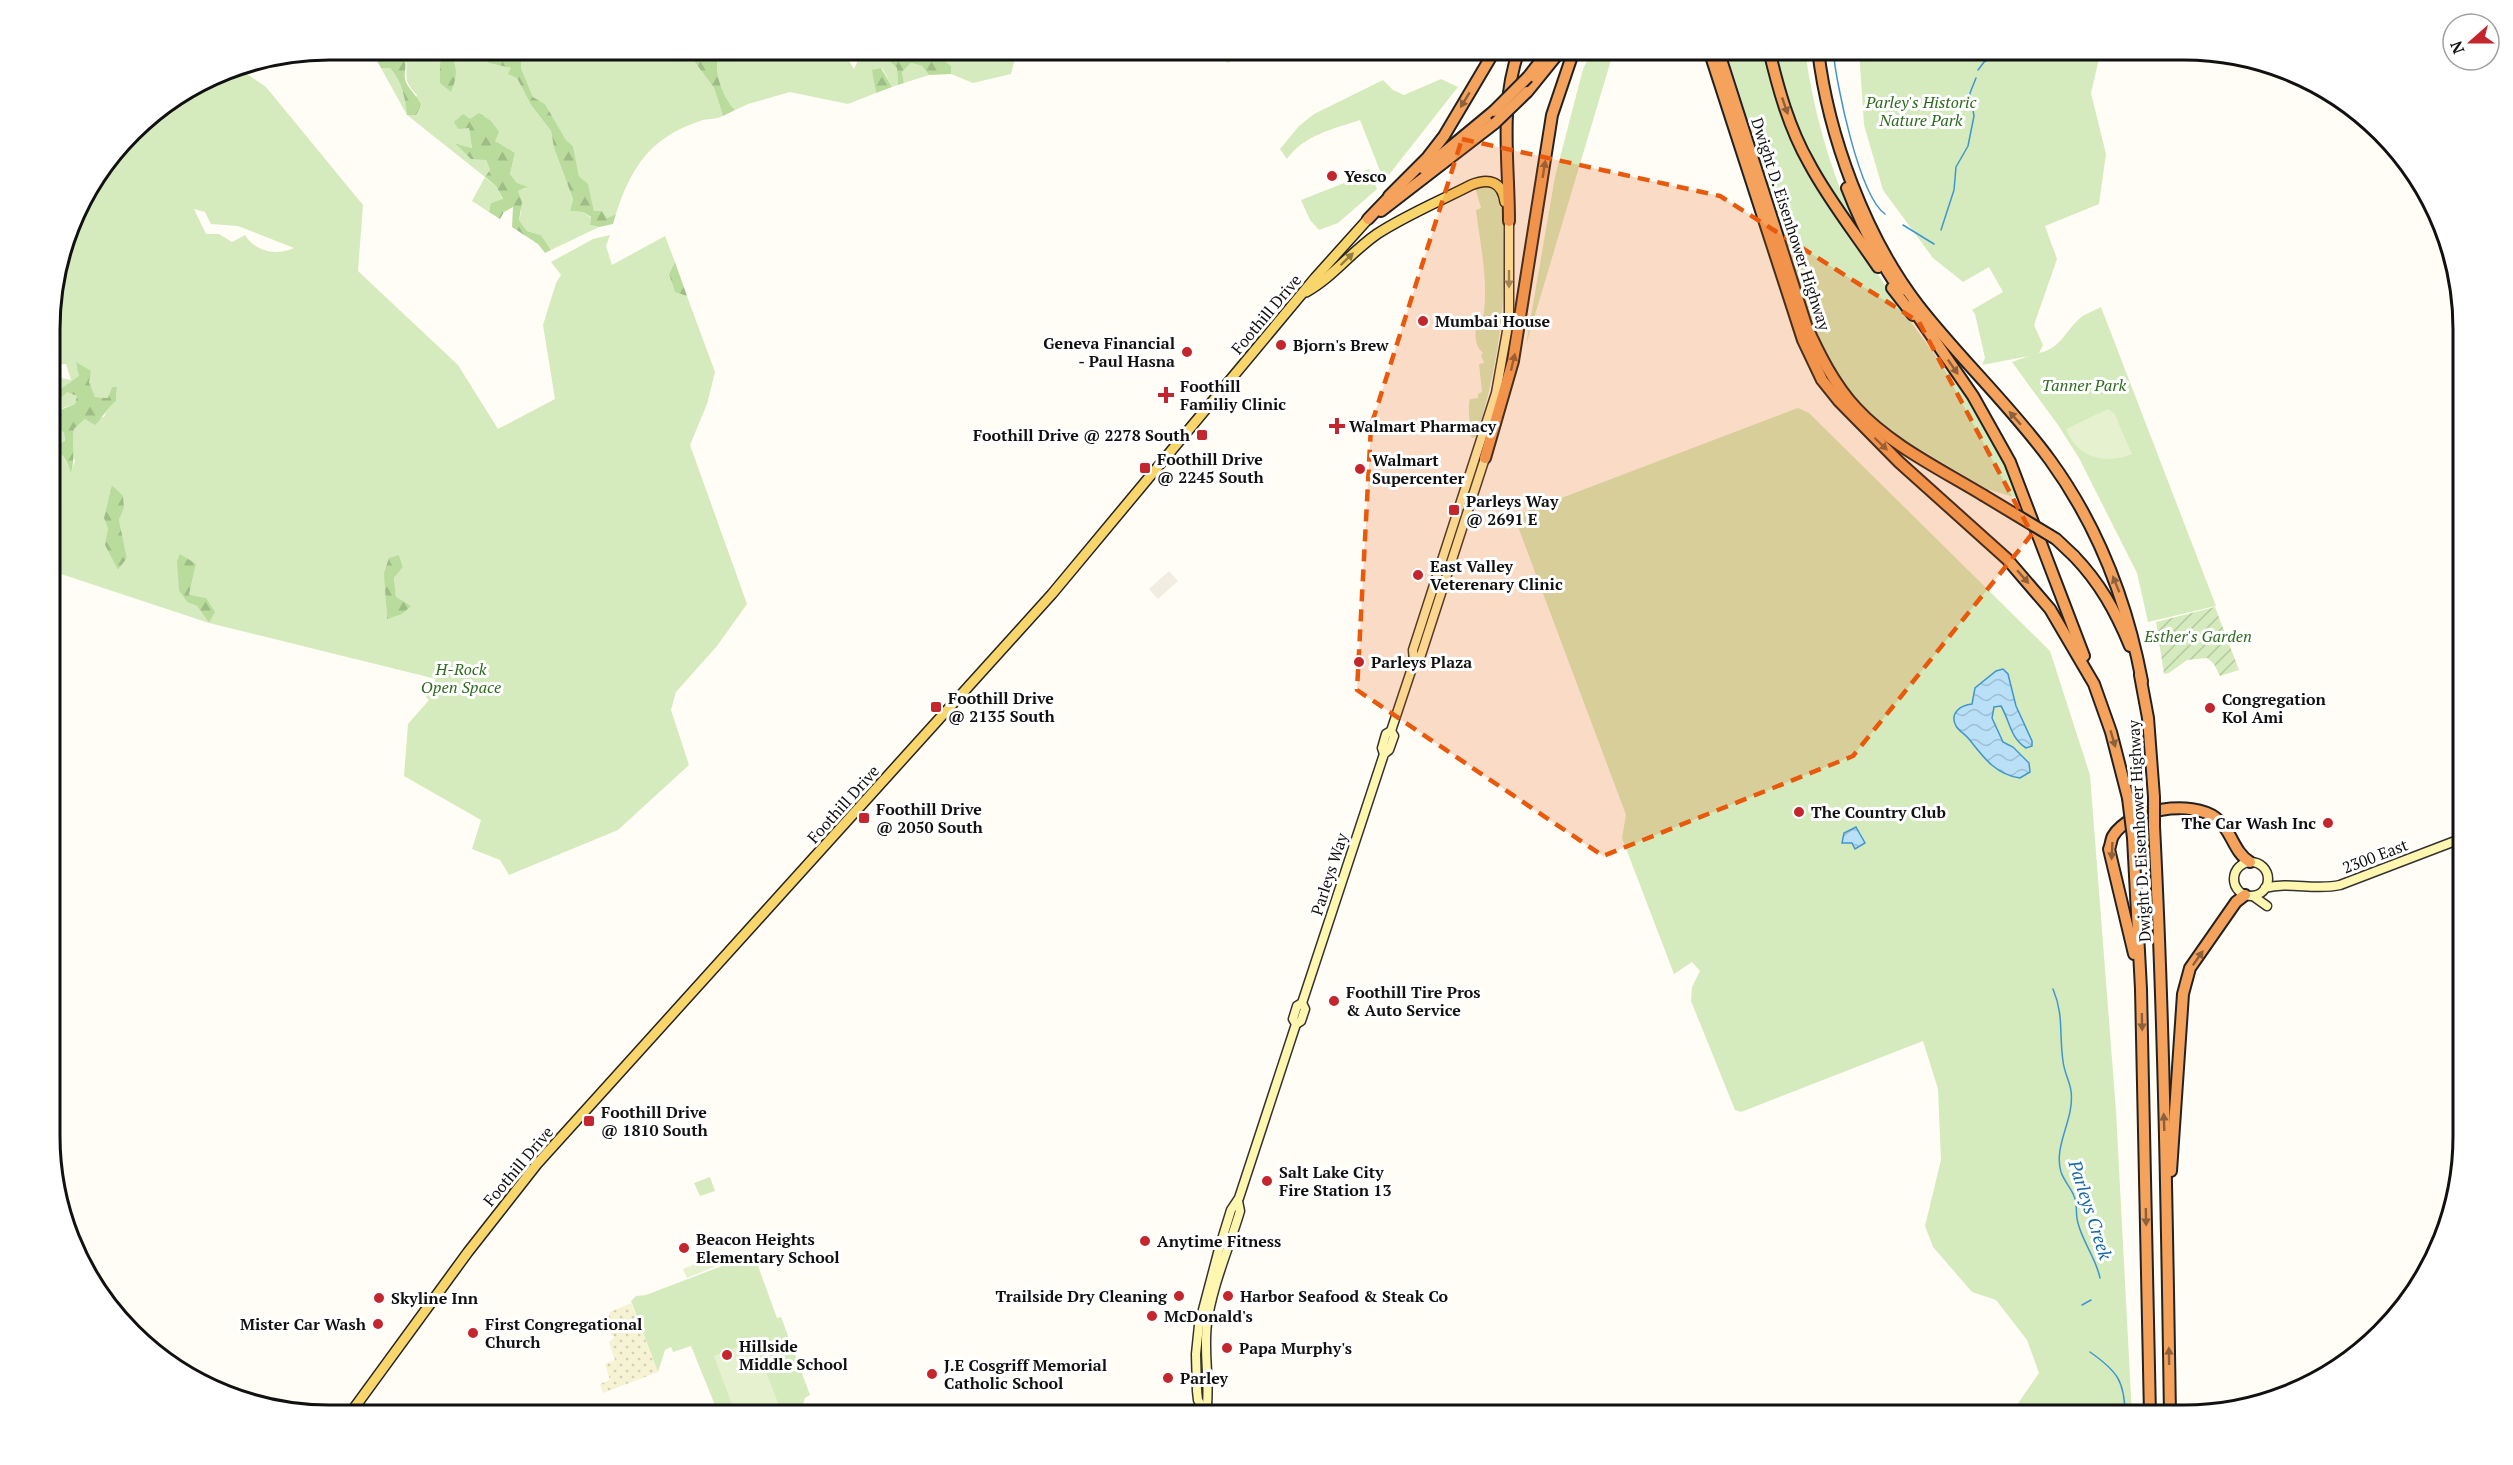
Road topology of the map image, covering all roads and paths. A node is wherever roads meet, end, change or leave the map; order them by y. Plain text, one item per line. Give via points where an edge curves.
1 (1489, 60) edge
2 (1516, 60) edge
3 (1541, 60) edge
4 (1553, 60) edge
5 (1571, 60) edge
6 (1712, 60) edge
7 (1721, 60) edge
8 (1772, 60) edge
9 (1813, 60) edge
10 (1820, 60) edge
11 (1494, 117) junction
12 (1389, 196) junction
13 (1368, 219) junction
14 (1509, 220) junction
15 (1301, 295) junction
16 (1929, 333) junction
17 (1481, 458) junction
18 (2142, 681) junction
19 (2094, 684) junction
20 (2453, 842) edge
21 (2250, 862) junction
22 (2267, 874) junction
23 (2294, 886) junction
24 (2265, 889) junction
25 (2249, 895) junction
26 (2141, 989) junction
27 (1238, 1202) junction
28 (2167, 1222) junction
29 (358, 1405) edge
30 (1201, 1405) edge
31 (1207, 1405) edge
32 (2150, 1405) edge
33 (2170, 1405) edge

1 -> 12 highway via 1444,136
2 - 14 highway via 1506,102
3 - 11 highway, bridge
4 - 11 highway, bridge via 1527,92
17 -> 5 highway via 1514,361 1552,115
6 -> 19 highway, Dwight D. Eisenhower Highway via 1800,331 1822,380 1868,432 2007,559 2050,609
7 - 18 highway, Dwight D. Eisenhower Highway, bridge via 1806,325 1836,383 1867,419 1910,451 2056,539 2074,556 2116,613
8 -> 16 highway via 1792,126 1808,161 1902,303
9 - 16 highway via 1825,127 1857,216 1885,268
18 -> 10 highway via 2117,587 2070,491 2026,431 1916,302 1871,225 1839,151
11 - 12 highway
11 - 13 highway
12 - 13 highway
13 - 15 main road, Foothill Drive
15 -> 14 main road via 1324,282 1378,234 1471,184 1484,180 1499,185
14 -> 17 main road, Parleys Way via 1509,320
15 - 29 main road, Foothill Drive via 1045,603 537,1164
16 -> 19 highway via 1973,396 2010,462
17 - 27 main road, Parleys Way via 1412,652 1414,662 1391,731 1394,736 1384,754 1302,1003 1304,1013 1296,1024
28 -> 18 highway, Dwight D. Eisenhower Highway, bridge via 2154,797
19 -> 26 highway, Dwight D. Eisenhower Highway, bridge via 2128,798
20 - 23 main road, 2300 East via 2340,885 2313,889
21 - 22 main road via 2261,865
21 - 25 main road via 2240,866 2234,876 2236,887
21 -> 26 highway via 2241,855 2223,824 2199,809 2149,813 2126,823 2114,836 2109,849 2112,868
22 - 23 main road, 2300 East
22 - 24 main road
23 - 24 main road, 2300 East
24 - 25 main road
24 - 25 main road via 2267,906
28 -> 25 highway via 2183,994 2190,968 2236,902
26 -> 32 highway, Dwight D. Eisenhower Highway
27 - 30 main road, Parleys Way via 1231,1210 1211,1275 1198,1334 1197,1391
27 - 31 main road, Parleys Way via 1240,1211 1207,1321
33 -> 28 highway, Dwight D. Eisenhower Highway

